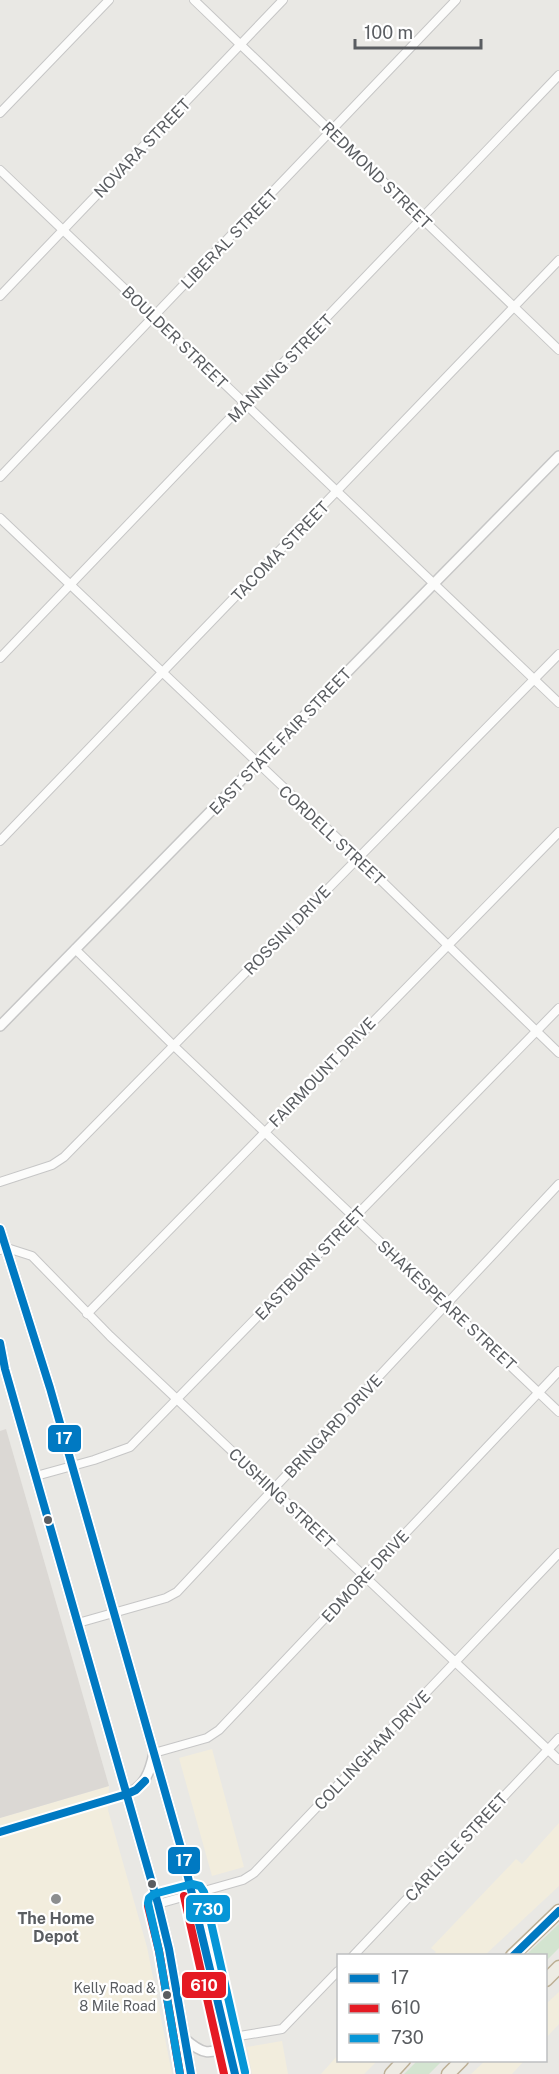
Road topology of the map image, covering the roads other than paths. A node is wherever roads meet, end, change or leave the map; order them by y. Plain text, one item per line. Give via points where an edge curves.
1 (109, 0) edge
2 (194, 0) edge
3 (283, 0) edge
4 (456, 0) edge
5 (240, 45) junction
6 (559, 75) edge
7 (0, 113) edge
8 (332, 132) junction
9 (0, 170) edge
10 (423, 219) junction
11 (63, 231) junction
12 (559, 260) edge
13 (0, 296) edge
14 (514, 307) junction
15 (154, 317) junction
16 (559, 350) edge
17 (245, 404) junction
18 (559, 456) edge
19 (0, 477) edge
20 (337, 491) junction
21 (0, 518) edge
22 (434, 584) junction
23 (71, 586) junction
24 (559, 654) edge
25 (0, 658) edge
26 (162, 673) junction
27 (534, 680) junction
28 (559, 704) edge
29 (258, 764) junction
30 (559, 832) edge
31 (0, 841) edge
32 (358, 858) junction
33 (448, 944) junction
34 (75, 950) junction
35 (559, 1008) edge
36 (0, 1026) edge
37 (536, 1031) junction
38 (174, 1046) junction
39 (559, 1053) edge
40 (264, 1131) junction
41 (0, 1182) edge
42 (559, 1184) edge
43 (355, 1218) junction
44 (0, 1229) edge
45 (3, 1250) edge
46 (447, 1305) junction
47 (87, 1314) junction
48 (0, 1343) edge
49 (1, 1355) edge
50 (559, 1371) edge
51 (539, 1392) junction
52 (177, 1400) junction
53 (559, 1412) edge
54 (72, 1466) junction
55 (36, 1476) junction
56 (273, 1490) junction
57 (559, 1553) edge
58 (364, 1576) junction
59 (114, 1613) junction
60 (78, 1623) junction
61 (456, 1663) junction
62 (559, 1738) edge
63 (548, 1749) junction
64 (154, 1753) junction
65 (559, 1760) edge
66 (127, 1794) junction
67 (0, 1832) edge
68 (194, 1894) junction
69 (158, 1904) junction
70 (559, 1911) edge
71 (355, 1954) edge
72 (514, 1954) edge
73 (559, 1967) edge
74 (337, 1973) edge
75 (547, 1979) edge
76 (185, 2039) junction
77 (228, 2041) junction
78 (403, 2062) edge
79 (461, 2062) edge
80 (191, 2074) edge
81 (235, 2074) edge
82 (391, 2074) edge
83 (448, 2074) edge

1 - 7 street
2 - 5 street, REDMOND STREET
3 - 5 street, NOVARA STREET
4 - 8 street, LIBERAL STREET
5 - 8 street, REDMOND STREET
5 - 11 street, NOVARA STREET
6 - 10 street, MANNING STREET
8 - 10 street, REDMOND STREET
8 - 15 street, LIBERAL STREET
9 - 11 street, BOULDER STREET
10 - 14 street, REDMOND STREET
10 - 17 street, MANNING STREET
11 - 13 street, NOVARA STREET
11 - 15 street, BOULDER STREET
12 - 14 street, TACOMA STREET
14 - 16 street, REDMOND STREET
14 - 20 street, TACOMA STREET
15 - 17 street, BOULDER STREET
15 - 19 street, LIBERAL STREET
17 - 20 street, BOULDER STREET
17 - 23 street, MANNING STREET
18 - 22 street, EAST STATE FAIR STREET
20 - 22 street, BOULDER STREET
20 - 26 street, TACOMA STREET
21 - 23 street, CORDELL STREET
22 - 27 street, BOULDER STREET
22 - 29 street, EAST STATE FAIR STREET
23 - 25 street, MANNING STREET
23 - 26 street, CORDELL STREET
24 - 27 street, ROSSINI DRIVE
26 - 29 street, CORDELL STREET
26 - 31 street, TACOMA STREET
27 - 28 street, BOULDER STREET
27 - 32 street, ROSSINI DRIVE
29 - 32 street, CORDELL STREET
29 - 34 street, EAST STATE FAIR STREET
30 - 33 street, FAIRMOUNT DRIVE
32 - 33 street, CORDELL STREET
32 - 38 street, ROSSINI DRIVE
33 - 37 street, CORDELL STREET
33 - 40 street, FAIRMOUNT DRIVE
34 - 36 street, EAST STATE FAIR STREET
34 - 38 street, SHAKESPEARE STREET
35 - 37 street, EASTBURN STREET
37 - 39 street, CORDELL STREET
37 - 43 street, EASTBURN STREET
38 - 40 street, SHAKESPEARE STREET
38 - 41 street, ROSSINI DRIVE via 60,1161
40 - 43 street, SHAKESPEARE STREET
40 - 47 street, FAIRMOUNT DRIVE
42 - 46 street, BRINGARD DRIVE
43 - 46 street, SHAKESPEARE STREET
43 - 52 street, EASTBURN STREET
44 - 45 street
45 - 47 street, CUSHING STREET via 32,1256
45 - 54 street
46 - 51 street, SHAKESPEARE STREET
46 - 56 street, BRINGARD DRIVE
47 - 52 street, CUSHING STREET
48 - 49 street
49 - 55 street
50 - 51 street, EDMORE DRIVE
51 - 53 street, SHAKESPEARE STREET
51 - 58 street, EDMORE DRIVE
52 - 54 street, EASTBURN STREET via 127,1449
52 - 56 street, CUSHING STREET
54 - 55 street, EASTBURN STREET
54 - 59 street
55 - 60 street
56 - 58 street, CUSHING STREET
56 - 59 street, BRINGARD DRIVE via 177,1592
57 - 61 street, COLLINGHAM DRIVE
58 - 61 street, CUSHING STREET
58 - 64 street, EDMORE DRIVE via 212,1736
59 - 60 street, BRINGARD DRIVE
59 - 64 street
60 - 66 street
61 - 63 street, CUSHING STREET
61 - 68 street, COLLINGHAM DRIVE via 254,1873
62 - 63 street, CARLISLE STREET
63 - 65 street, CUSHING STREET
63 - 71 street, CARLISLE STREET
64 - 66 street via 144,1783
64 - 68 street
66 - 67 street
66 - 69 street
68 - 69 street, COLLINGHAM DRIVE
68 - 77 street
69 - 76 street
70 - 72 highway
73 - 75 highway
74 - 77 street via 282,2029
76 - 77 street via 205,2052 215,2051
76 - 80 street
77 - 81 street
78 - 82 highway
79 - 83 highway

